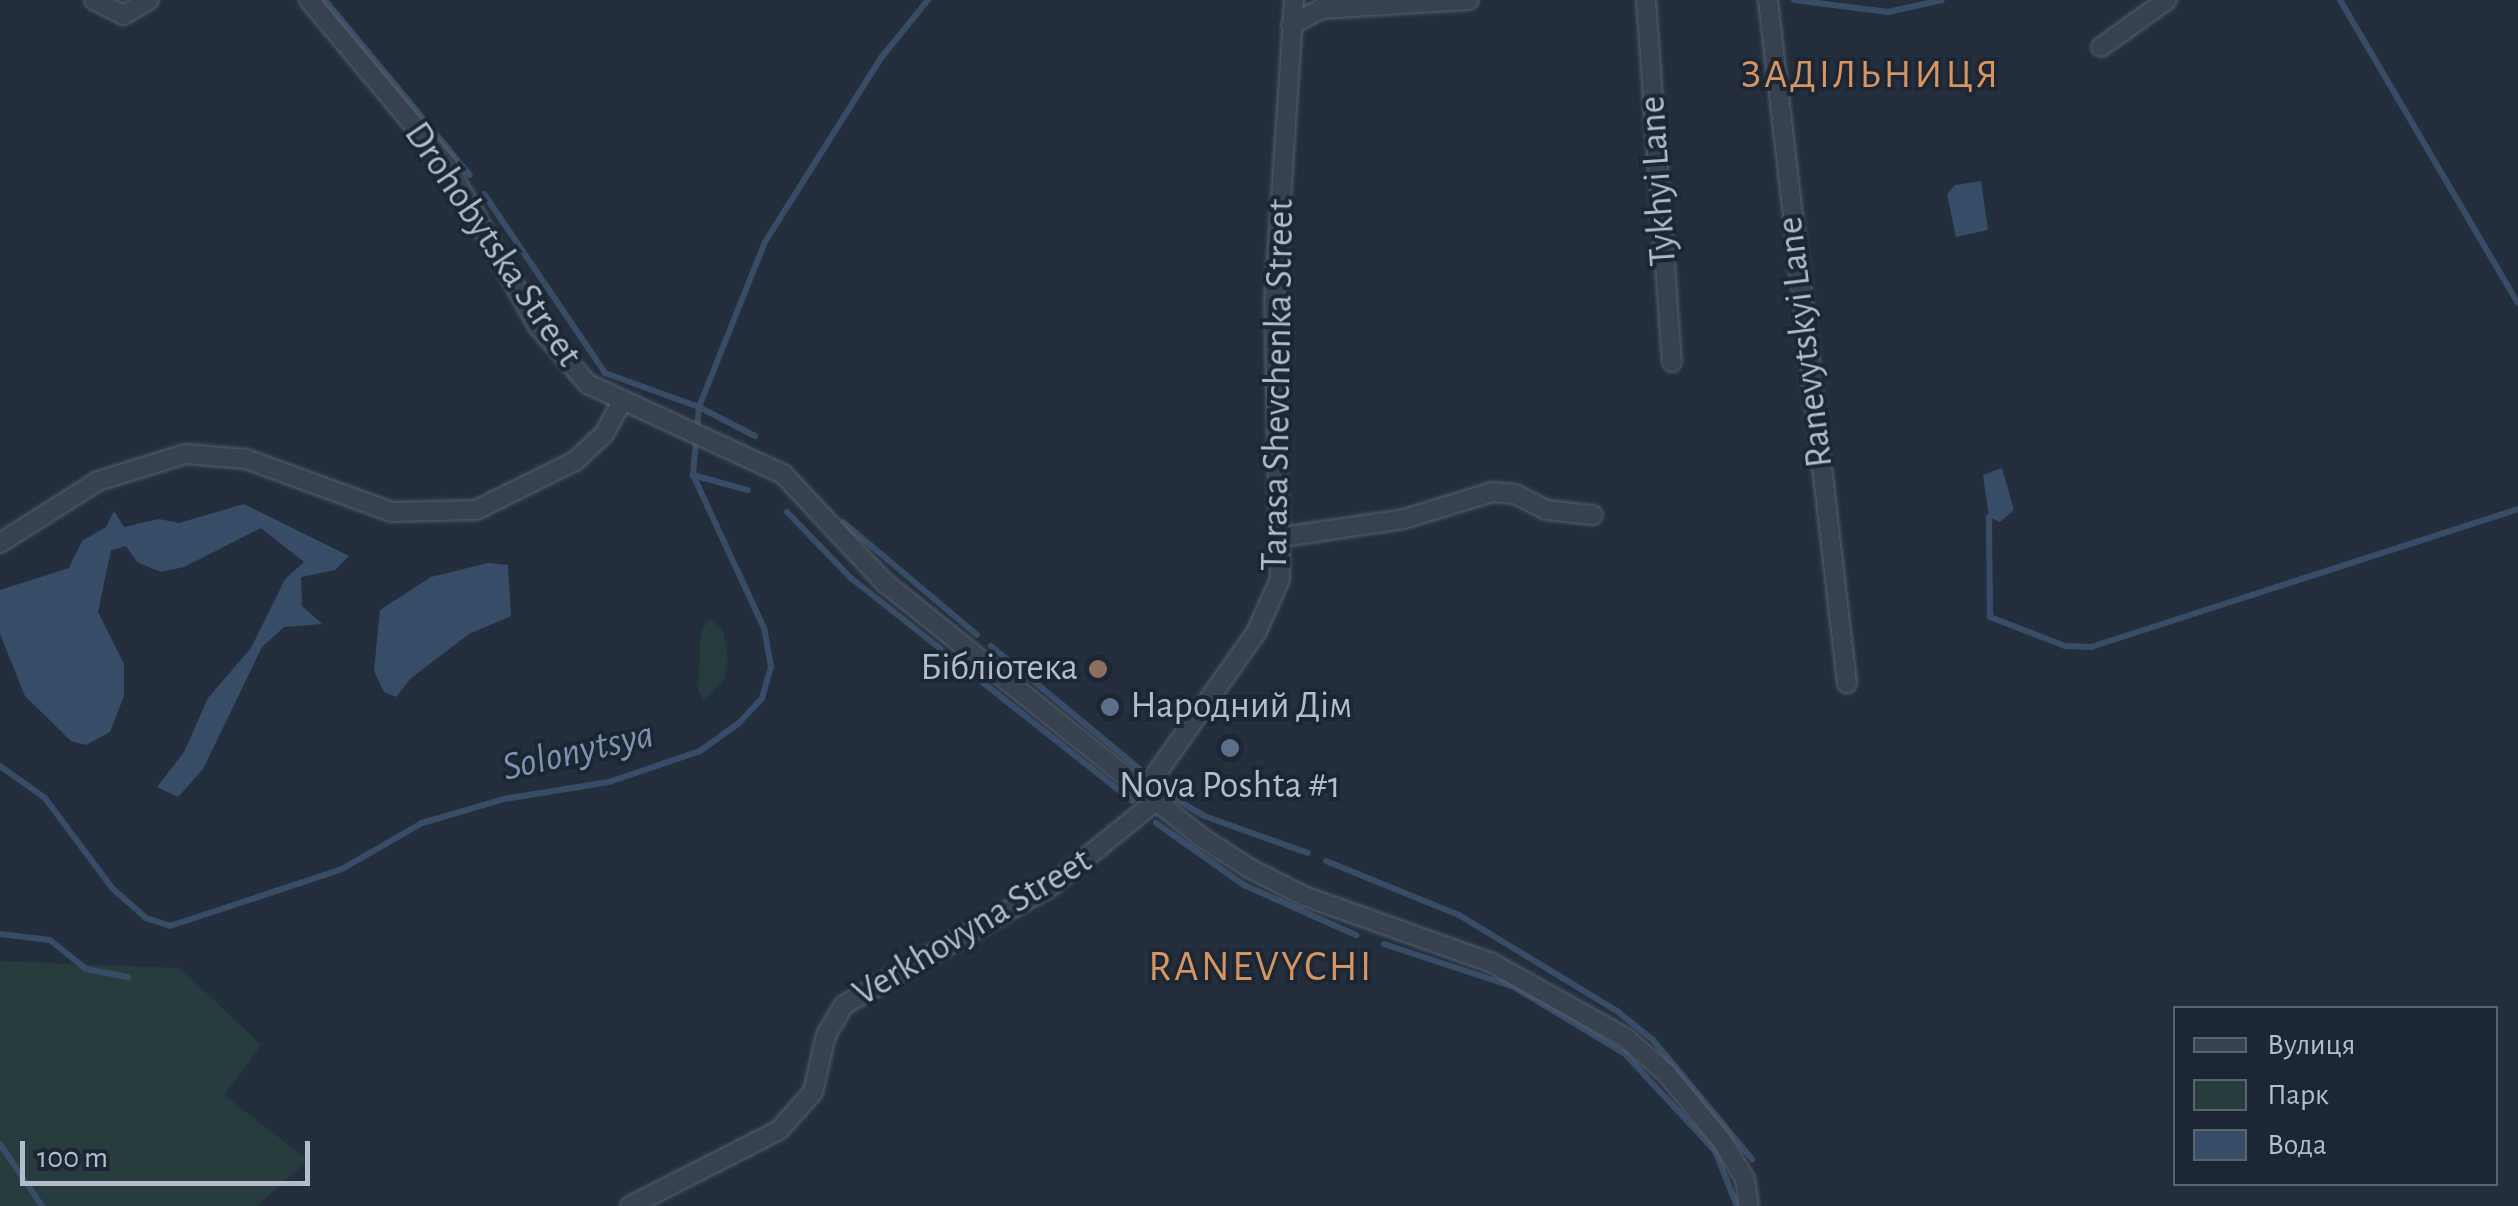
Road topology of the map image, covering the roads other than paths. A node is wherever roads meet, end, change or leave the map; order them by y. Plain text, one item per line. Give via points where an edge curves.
1 (94, 0) edge
2 (149, 0) edge
3 (309, 0) edge
4 (1294, 0) edge
5 (1469, 0) edge
6 (1646, 0) edge
7 (1768, 0) edge
8 (2167, 0) edge
9 (1291, 25) junction
10 (2101, 48) dead end
11 (1672, 362) dead end
12 (621, 403) junction
13 (1593, 515) dead end
14 (1282, 537) junction
15 (0, 543) edge
16 (1847, 683) dead end
17 (1150, 796) junction
18 (630, 1206) edge
19 (1749, 1206) edge

1 - 2 street via 122,15
3 - 12 street, Drohobytska Street via 446,165 556,351 588,384
4 - 9 street, Tarasa Shevchenka Street
5 - 9 street via 1321,9
6 - 11 street, Tykhyi Lane
7 - 16 street, Ranevytskyi Lane
8 - 10 street
9 - 14 street, Tarasa Shevchenka Street via 1274,302
12 - 15 street via 604,434 575,461 476,510 392,512 246,459 186,454 98,482
12 - 17 street, Drohobytska Street via 758,459 793,482 884,582
13 - 14 street via 1546,510 1494,492 1404,520
14 - 17 street, Tarasa Shevchenka Street via 1280,579 1267,612
17 - 18 street, Verkhovyna Street via 1051,886 844,1004 826,1035 812,1092 779,1130
17 - 19 street, Drohobytska Street via 1249,868 1304,896 1492,963 1626,1038 1722,1141 1745,1180

